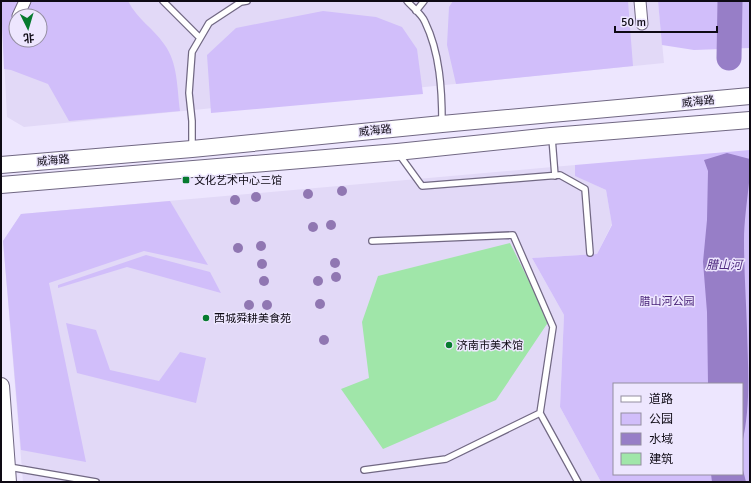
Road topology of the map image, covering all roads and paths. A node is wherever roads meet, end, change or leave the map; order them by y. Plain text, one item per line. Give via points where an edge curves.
1 (163, 1) edge
2 (247, 1) edge
3 (407, 1) edge
4 (424, 1) edge
5 (640, 1) edge
6 (416, 10) junction
7 (642, 24) dead end
8 (200, 38) junction
9 (750, 96) edge
10 (750, 120) edge
11 (442, 124) junction
12 (551, 136) junction
13 (192, 148) junction
14 (397, 152) junction
15 (1, 165) edge
16 (554, 176) junction
17 (1, 185) edge
18 (372, 241) dead end
19 (590, 253) dead end
20 (1, 386) edge
21 (540, 413) junction
22 (364, 470) dead end
23 (7, 474) edge
24 (96, 482) edge
25 (578, 482) edge

1 - 8 lane
2 - 8 lane via 241,2 209,23
3 - 6 lane
4 - 6 lane
5 - 7 street
6 - 11 lane via 425,21 436,53 442,96
8 - 13 lane via 192,52 189,93
9 - 11 main road, 威海路
10 - 12 main road, 威海路
11 - 13 main road, 威海路
12 - 14 main road, 威海路
12 - 16 lane
13 - 15 main road, 威海路
14 - 16 lane via 422,186
14 - 17 main road, 威海路
16 - 19 lane via 560,175 585,189
18 - 21 lane via 513,235 553,327
20 - 23 main road
21 - 22 lane via 446,459
21 - 25 lane
23 - 24 lane

